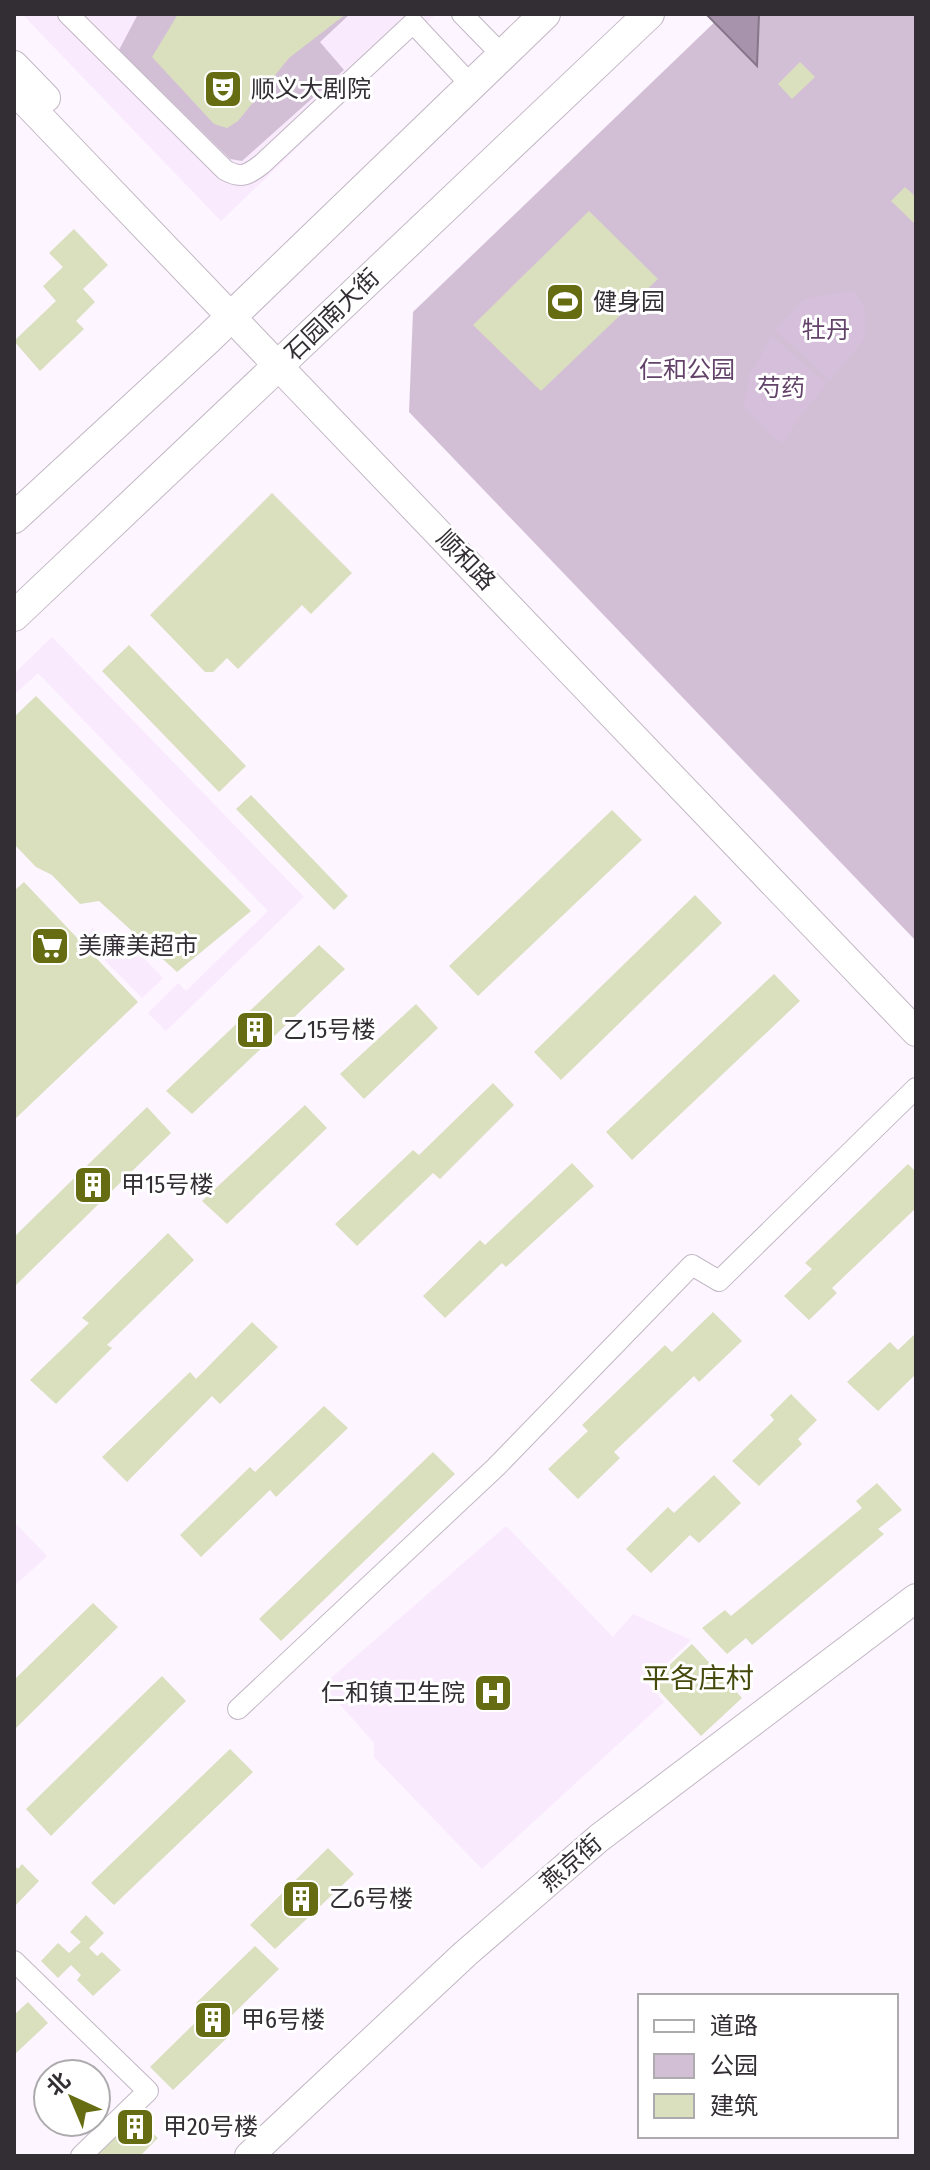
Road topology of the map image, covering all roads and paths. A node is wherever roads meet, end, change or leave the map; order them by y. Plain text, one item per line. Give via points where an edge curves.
1 (68, 14) edge
2 (462, 14) edge
3 (545, 14) edge
4 (649, 14) edge
5 (417, 18) edge
6 (502, 55) junction
7 (14, 65) edge
8 (471, 85) junction
9 (14, 90) edge
10 (237, 310) junction
11 (285, 360) junction
12 (14, 518) edge
13 (14, 616) edge
14 (916, 1005) edge
15 (916, 1032) edge
16 (916, 1088) edge
17 (916, 1598) edge
18 (238, 1709) dead end
19 (14, 1961) edge
20 (81, 2156) edge
21 (249, 2156) edge

1 - 5 street via 236,176 248,175 262,164
2 - 6 street
3 - 6 main road
4 - 11 main road, 石园南大街
5 - 8 street
6 - 8 main road
7 - 10 main road, 顺和路
8 - 10 main road
9 - 10 main road, 顺和路
10 - 11 main road, 顺和路
10 - 12 main road
11 - 13 main road, 石园南大街
11 - 14 main road, 顺和路
11 - 15 main road, 顺和路 via 449,542
16 - 18 street via 719,1281 692,1265 486,1478
17 - 21 main road, 燕京街 via 599,1838 465,1954
19 - 20 street via 148,2091

